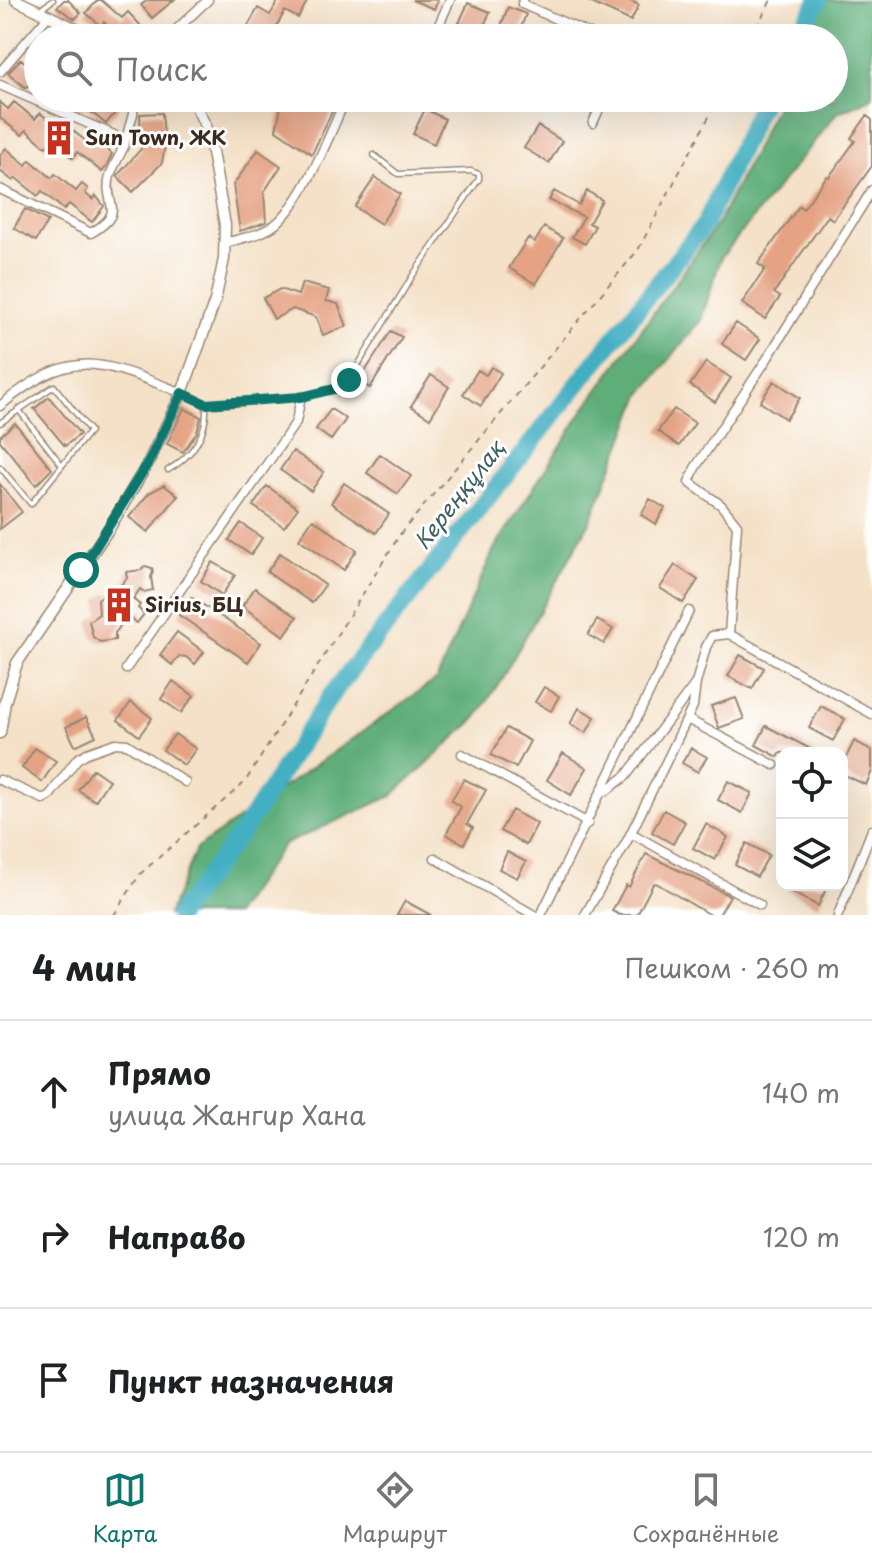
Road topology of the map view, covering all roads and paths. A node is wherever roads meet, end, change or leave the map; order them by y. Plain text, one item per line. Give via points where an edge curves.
1 (16, 0) edge
2 (53, 0) edge
3 (208, 0) edge
4 (450, 0) edge
5 (771, 0) edge
6 (519, 1) edge
7 (44, 13) junction
8 (37, 24) edge
9 (66, 24) edge
10 (182, 24) edge
11 (439, 24) edge
12 (569, 24) edge
13 (758, 24) edge
14 (24, 44) edge
15 (0, 72) edge
16 (0, 85) edge
17 (24, 96) edge
18 (62, 112) edge
19 (133, 112) edge
20 (199, 112) edge
21 (340, 112) edge
22 (598, 112) edge
23 (712, 112) edge
24 (593, 123) dead end
25 (124, 146) junction
26 (374, 155) dead end
27 (0, 189) edge
28 (872, 190) edge
29 (225, 243) junction
30 (182, 393) junction
31 (301, 397) junction
32 (206, 404) junction
33 (0, 406) edge
34 (18, 409) junction
35 (0, 423) edge
36 (61, 464) junction
37 (0, 467) edge
38 (168, 470) dead end
39 (689, 611) dead end
40 (729, 634) junction
41 (126, 669) dead end
42 (5, 682) edge
43 (696, 683) junction
44 (872, 714) edge
45 (687, 719) junction
46 (0, 733) edge
47 (462, 754) dead end
48 (774, 765) dead end
49 (0, 780) edge
50 (185, 782) dead end
51 (602, 794) junction
52 (588, 823) junction
53 (872, 830) edge
54 (631, 833) junction
55 (435, 858) dead end
56 (760, 905) dead end
57 (114, 915) edge
58 (534, 915) edge
59 (541, 915) edge
60 (585, 915) edge
61 (838, 915) edge

1 - 7 street
2 - 7 lane
3 - 10 street
4 - 11 street
5 - 13 path
6 - 12 street
7 - 8 street
7 - 9 street
14 - 15 street
16 - 17 street
18 - 25 street via 114,135
19 - 25 street
20 - 29 street via 212,152
21 - 29 street via 288,211 268,229
22 - 24 street
23 - 57 path via 638,250 401,533 245,782 140,874
25 - 27 street via 110,176 110,218 91,233
26 - 31 lane via 398,174 471,171 479,179 349,380
28 - 40 street via 689,482 721,505 737,525
29 - 30 street via 215,301
30 - 32 lane
30 - 33 street via 86,363 59,367
30 - 42 street via 129,496
31 - 32 lane
31 - 41 street via 296,422
32 - 38 lane via 202,435
34 - 35 lane
34 - 36 lane
34 - 36 lane via 54,386 90,431
36 - 37 lane via 31,504
39 - 51 street
40 - 43 street via 712,636
40 - 44 street
42 - 46 street
43 - 45 street
43 - 51 street via 626,776
45 - 48 street
45 - 54 street
47 - 52 street
49 - 50 street via 43,799 77,759 115,743 127,744
51 - 52 street
52 - 59 street
53 - 61 street
54 - 56 street
54 - 60 street
55 - 58 street

